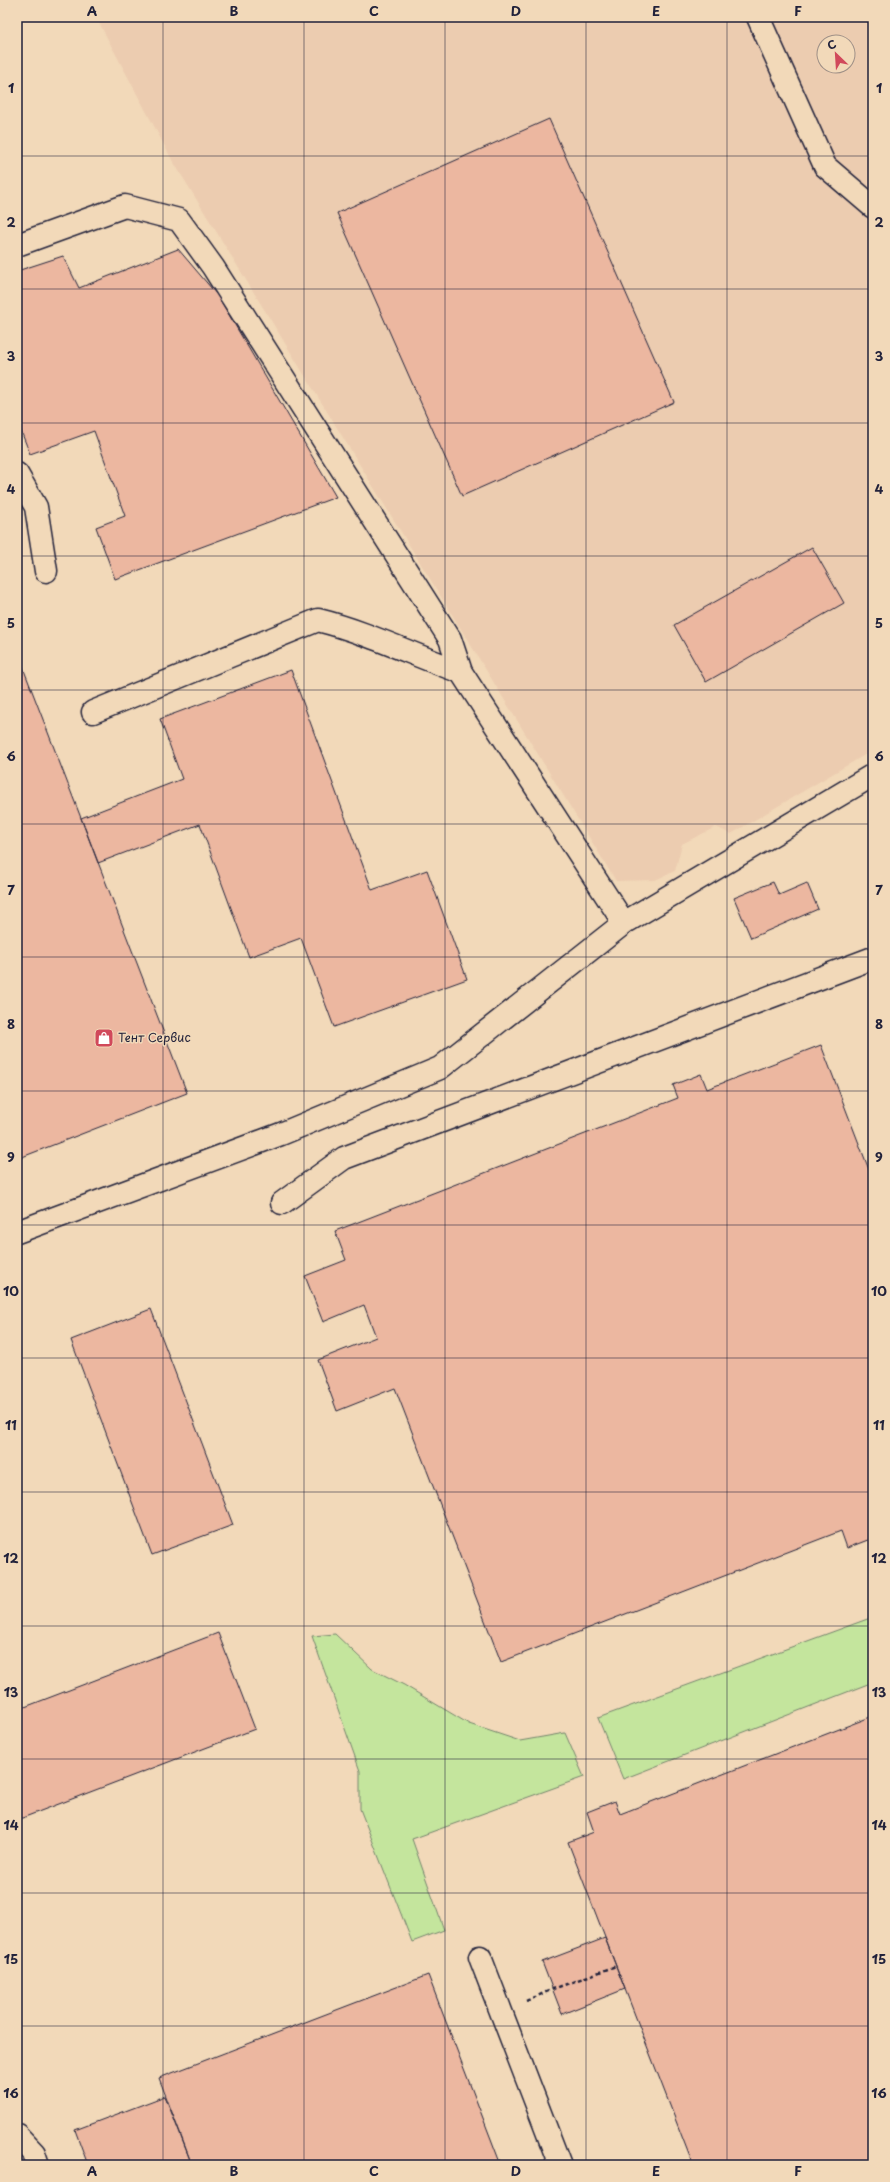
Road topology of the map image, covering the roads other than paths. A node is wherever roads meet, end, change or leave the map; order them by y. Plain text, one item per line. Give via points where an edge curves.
1 (758, 17) edge
2 (873, 207) edge
3 (17, 244) edge
4 (17, 474) edge
5 (46, 571) dead end
6 (461, 672) junction
7 (93, 712) dead end
8 (873, 775) edge
9 (624, 923) junction
10 (873, 958) edge
11 (282, 1203) dead end
12 (17, 1232) edge
13 (480, 1957) dead end
14 (17, 2135) edge
15 (38, 2165) edge
16 (560, 2165) edge

1 - 2 lane via 825,166
3 - 6 lane via 125,206 179,220 213,267 450,639
4 - 5 lane via 36,507
6 - 7 lane via 418,657 349,627 318,620
6 - 9 lane
8 - 9 lane
9 - 12 lane via 440,1068 281,1134
10 - 11 lane via 344,1158
13 - 16 lane
14 - 15 lane via 34,2153

